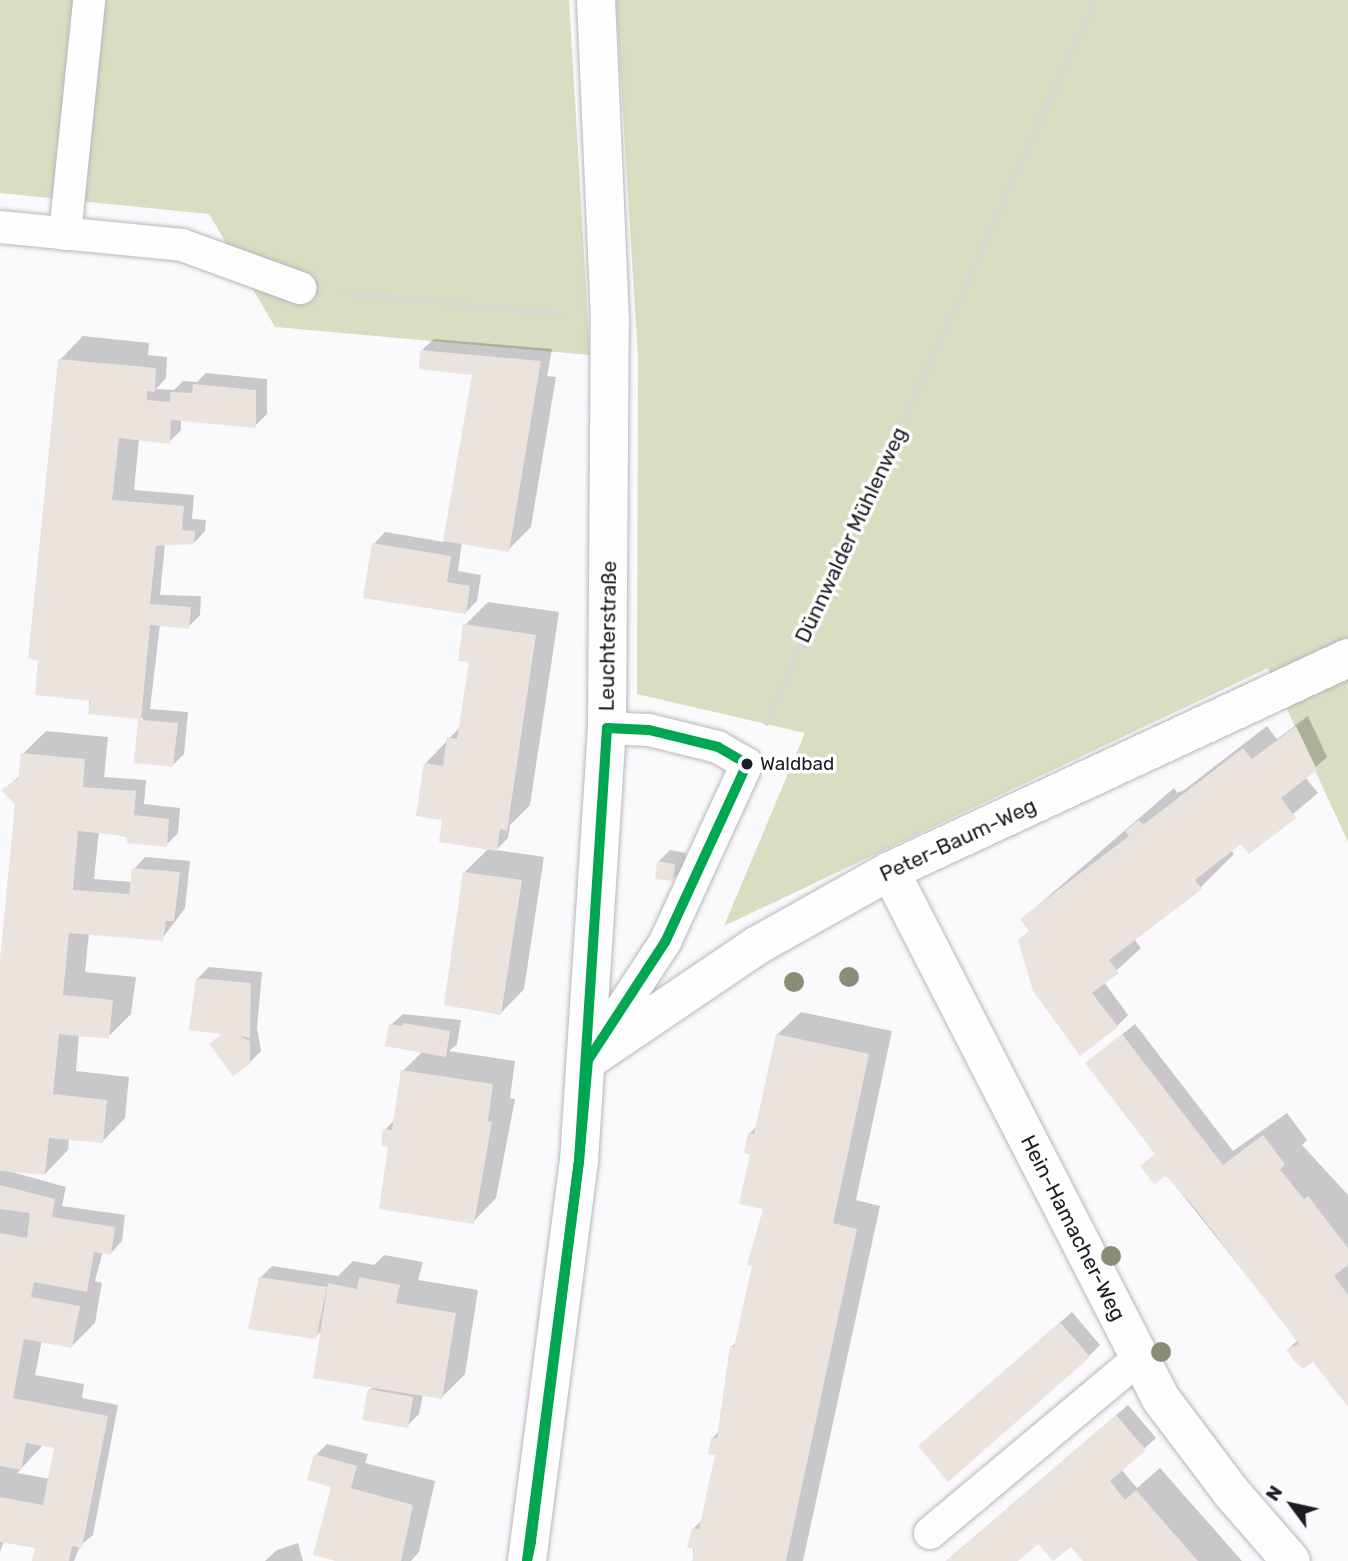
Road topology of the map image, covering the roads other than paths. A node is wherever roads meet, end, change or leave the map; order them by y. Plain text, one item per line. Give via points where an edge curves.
1 (89, 0) edge
2 (596, 0) edge
3 (0, 227) edge
4 (65, 234) junction
5 (300, 289) road end
6 (1348, 658) edge
7 (607, 728) junction
8 (890, 871) junction
9 (588, 1060) junction
10 (1139, 1358) junction
11 (930, 1533) dead end
12 (527, 1561) edge
13 (1291, 1561) edge

1 - 4 lane
2 - 7 street, Leuchterstraße via 610,320
3 - 4 lane
4 - 5 lane via 182,245
6 - 8 street, Peter-Baum-Weg
7 - 9 street, Leuchterstraße
7 - 9 lane via 649,730 718,747 747,764 665,942
8 - 9 street, Peter-Baum-Weg via 758,945
8 - 10 street, Hein-Hamacher-Weg
9 - 12 street, Leuchterstraße
10 - 11 lane
10 - 13 street, Hein-Hamacher-Weg via 1161,1399 1231,1492

